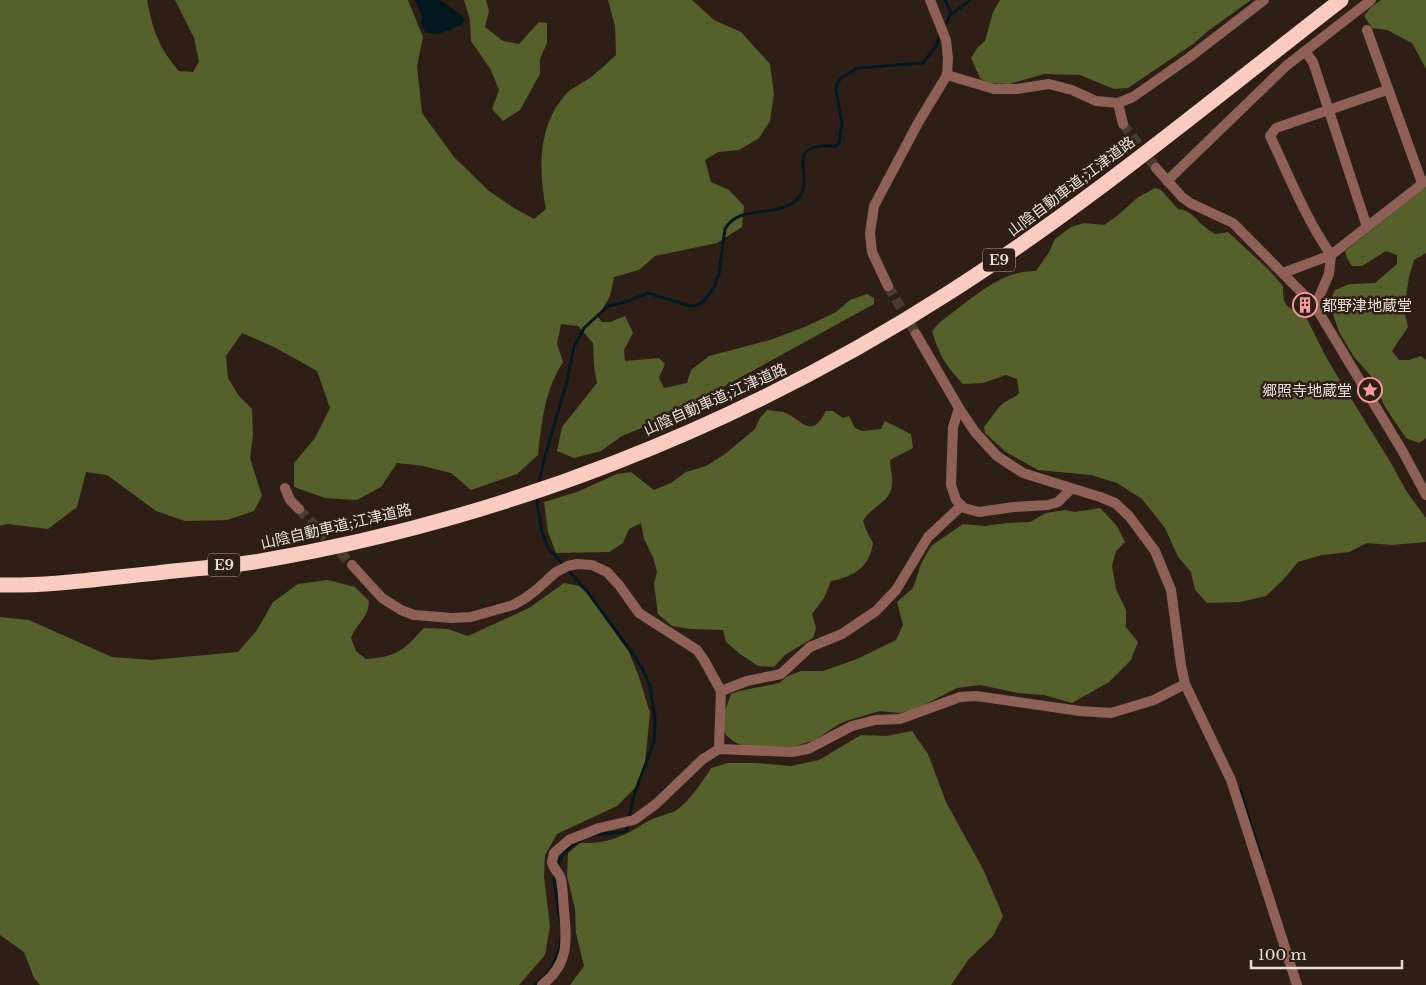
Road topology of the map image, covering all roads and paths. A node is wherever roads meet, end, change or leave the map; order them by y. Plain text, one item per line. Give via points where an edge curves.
1 (930, 0) edge
2 (1264, 0) edge
3 (1342, 0) edge
4 (1372, 0) edge
5 (1367, 30) dead end
6 (1305, 51) junction
7 (947, 75) junction
8 (1387, 90) junction
9 (1118, 103) junction
10 (1329, 110) junction
11 (1123, 124) tunnel mouth
12 (1156, 168) tunnel mouth
13 (1167, 181) junction
14 (1424, 182) edge
15 (1368, 227) junction
16 (1331, 255) junction
17 (1283, 273) junction
18 (888, 286) tunnel mouth
19 (1315, 306) junction
20 (916, 334) tunnel mouth
21 (959, 408) junction
22 (285, 488) dead end
23 (1071, 488) junction
24 (1426, 495) edge
25 (961, 506) junction
26 (299, 510) tunnel mouth
27 (352, 566) tunnel mouth
28 (0, 585) edge
29 (1185, 684) junction
30 (720, 692) junction
31 (719, 749) junction
32 (542, 985) edge
33 (1297, 985) edge

1 - 7 street via 946,40
2 - 9 street via 1190,57 1133,97
3 - 28 highway, 山陰自動車道;江津道路 / E9 via 1102,187 1010,253 865,344 784,389 692,431 524,495 319,550 251,562 82,581
4 - 6 street
5 - 8 street
6 - 10 street via 1314,62
6 - 13 street
7 - 9 street via 994,89 1049,84 1096,100
7 - 18 street via 874,206 870,233 872,252
8 - 10 street
8 - 14 street
9 - 11 street
10 - 15 street
10 - 16 street via 1276,128 1270,136
12 - 13 street
13 - 17 street via 1190,203 1234,223
14 - 15 street
15 - 16 street
16 - 17 street
16 - 19 street via 1329,274
17 - 19 street
19 - 24 street
20 - 21 street
21 - 23 street via 985,445 1008,465
21 - 25 street via 953,427 951,470 952,490
22 - 26 street
23 - 25 street via 1058,502 1048,505 979,512
23 - 29 street via 1114,503 1129,516 1155,552 1171,590
25 - 30 street via 928,537 896,590 876,611 842,634 810,648 781,674 747,681
27 - 30 street via 382,598 401,610 414,615 452,618 471,617 513,605 565,568 577,564 592,565 607,572 639,613 696,650
29 - 31 street via 1154,700 1112,713 976,696 960,697 900,719 875,720 852,726 808,749 791,752
29 - 33 street via 1231,780
30 - 31 street
31 - 32 street via 703,759 656,804 634,820 599,828 569,840 554,853 552,858 561,880 566,948 561,964

